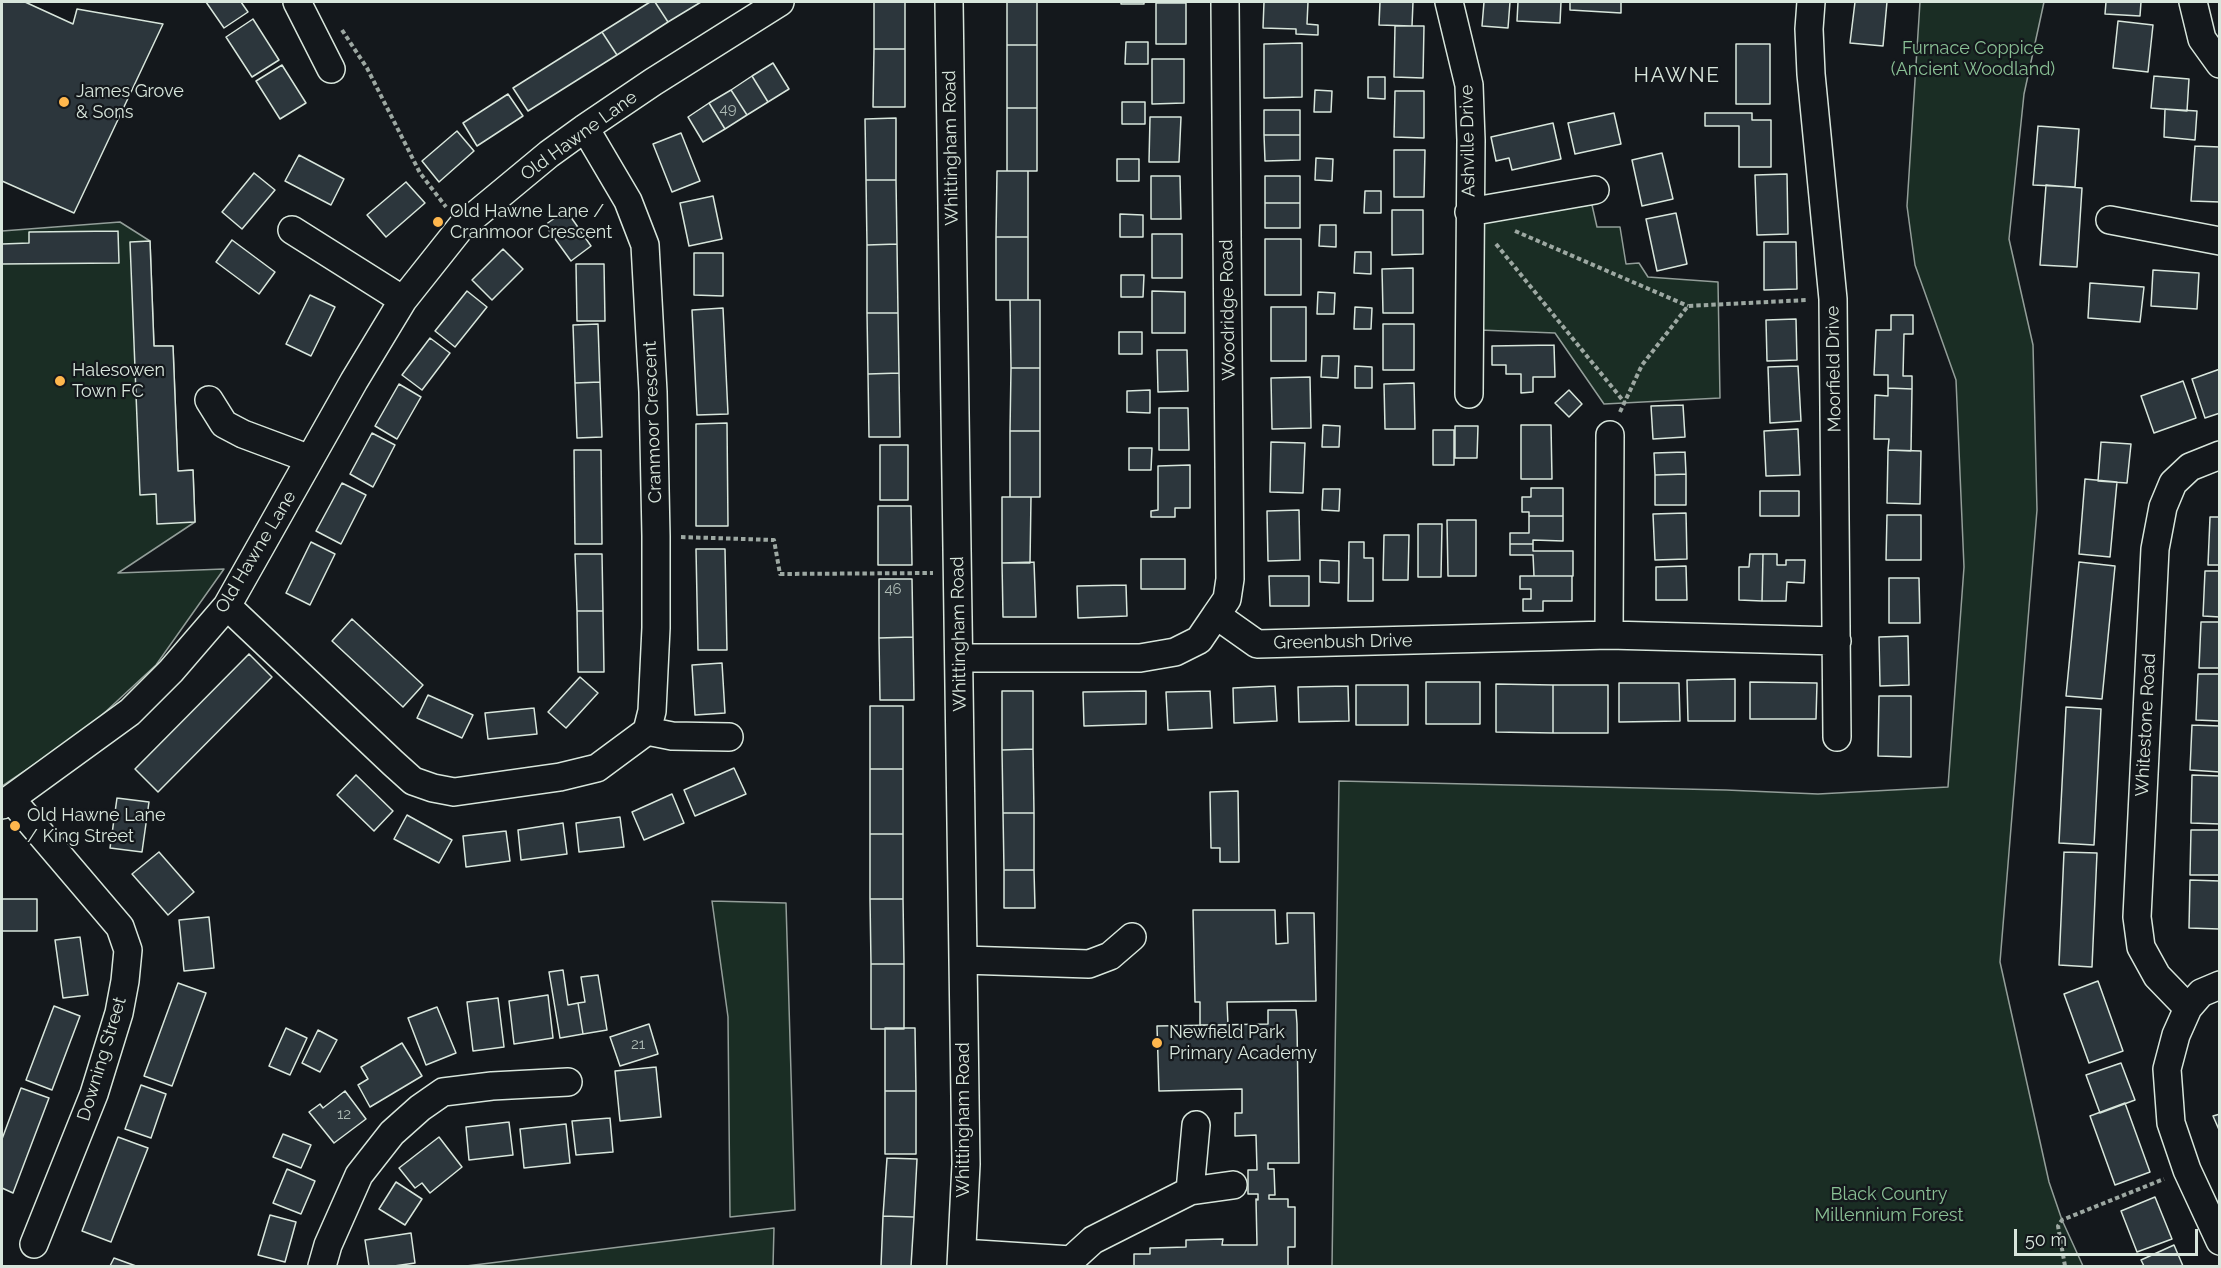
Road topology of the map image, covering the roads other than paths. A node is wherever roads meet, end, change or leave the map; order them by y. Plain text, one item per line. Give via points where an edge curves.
1 (297, 2) edge
2 (780, 2) edge
3 (949, 2) edge
4 (1225, 2) edge
5 (1449, 2) edge
6 (1811, 2) edge
7 (2193, 2) edge
8 (2220, 64) edge
9 (331, 69) dead end
10 (585, 128) junction
11 (1595, 190) dead end
12 (1470, 212) junction
13 (2110, 220) dead end
14 (292, 230) dead end
15 (2220, 241) edge
16 (404, 300) junction
17 (1469, 394) dead end
18 (209, 400) dead end
19 (1610, 435) road end
20 (2220, 455) edge
21 (310, 459) junction
22 (227, 606) junction
23 (1216, 615) junction
24 (1609, 635) junction
25 (1837, 641) junction
26 (959, 658) junction
27 (647, 731) junction
28 (729, 737) dead end
29 (1837, 737) dead end
30 (6, 802) edge
31 (1132, 937) dead end
32 (963, 960) junction
33 (2220, 985) edge
34 (2188, 1008) junction
35 (568, 1082) dead end
36 (1196, 1125) dead end
37 (1233, 1185) dead end
38 (1190, 1191) junction
39 (2220, 1241) edge
40 (34, 1244) dead end
41 (962, 1260) edge
42 (1013, 1261) edge
43 (322, 1266) edge

1 - 9 street
2 - 10 street, Old Hawne Lane
3 - 26 street, Whittingham Road
4 - 23 street, Woodridge Road via 1230,579 1227,599
5 - 12 street, Ashville Drive via 1469,84
6 - 25 street, Moorfield Drive via 1810,74 1833,299
7 - 8 street via 2202,39
10 - 16 street, Old Hawne Lane via 461,227
10 - 27 street, Cranmoor Crescent via 628,201 645,245 656,536 653,699
11 - 12 street, Ashville Drive
12 - 17 street, Ashville Drive
13 - 15 street
14 - 16 street
16 - 21 street, Old Hawne Lane
18 - 21 street via 224,424
19 - 24 street
20 - 34 street, Whitestone Road via 2190,467 2173,483 2163,507 2155,549 2137,917 2141,947 2157,976
21 - 22 street, Old Hawne Lane
22 - 27 street via 412,781 433,788 454,792 597,768
22 - 30 street, Old Hawne Lane via 130,712
23 - 24 street, Greenbush Drive via 1257,644
23 - 26 street via 1200,640 1175,652 1140,658
24 - 25 street, Greenbush Drive
25 - 29 street, Moorfield Drive
26 - 32 street, Whittingham Road
27 - 28 street via 672,736
30 - 40 street, Downing Street via 120,927 128,950 119,1013 94,1094
31 - 32 street via 1110,956 1089,964
32 - 41 street, Whittingham Road via 966,1164
33 - 34 street via 2201,993
34 - 39 street via 2167,1069 2171,1123 2187,1170
35 - 43 street via 443,1092 420,1108 392,1133 359,1174
36 - 38 street
37 - 38 street
38 - 42 street via 1093,1240 1071,1260
41 - 42 street

